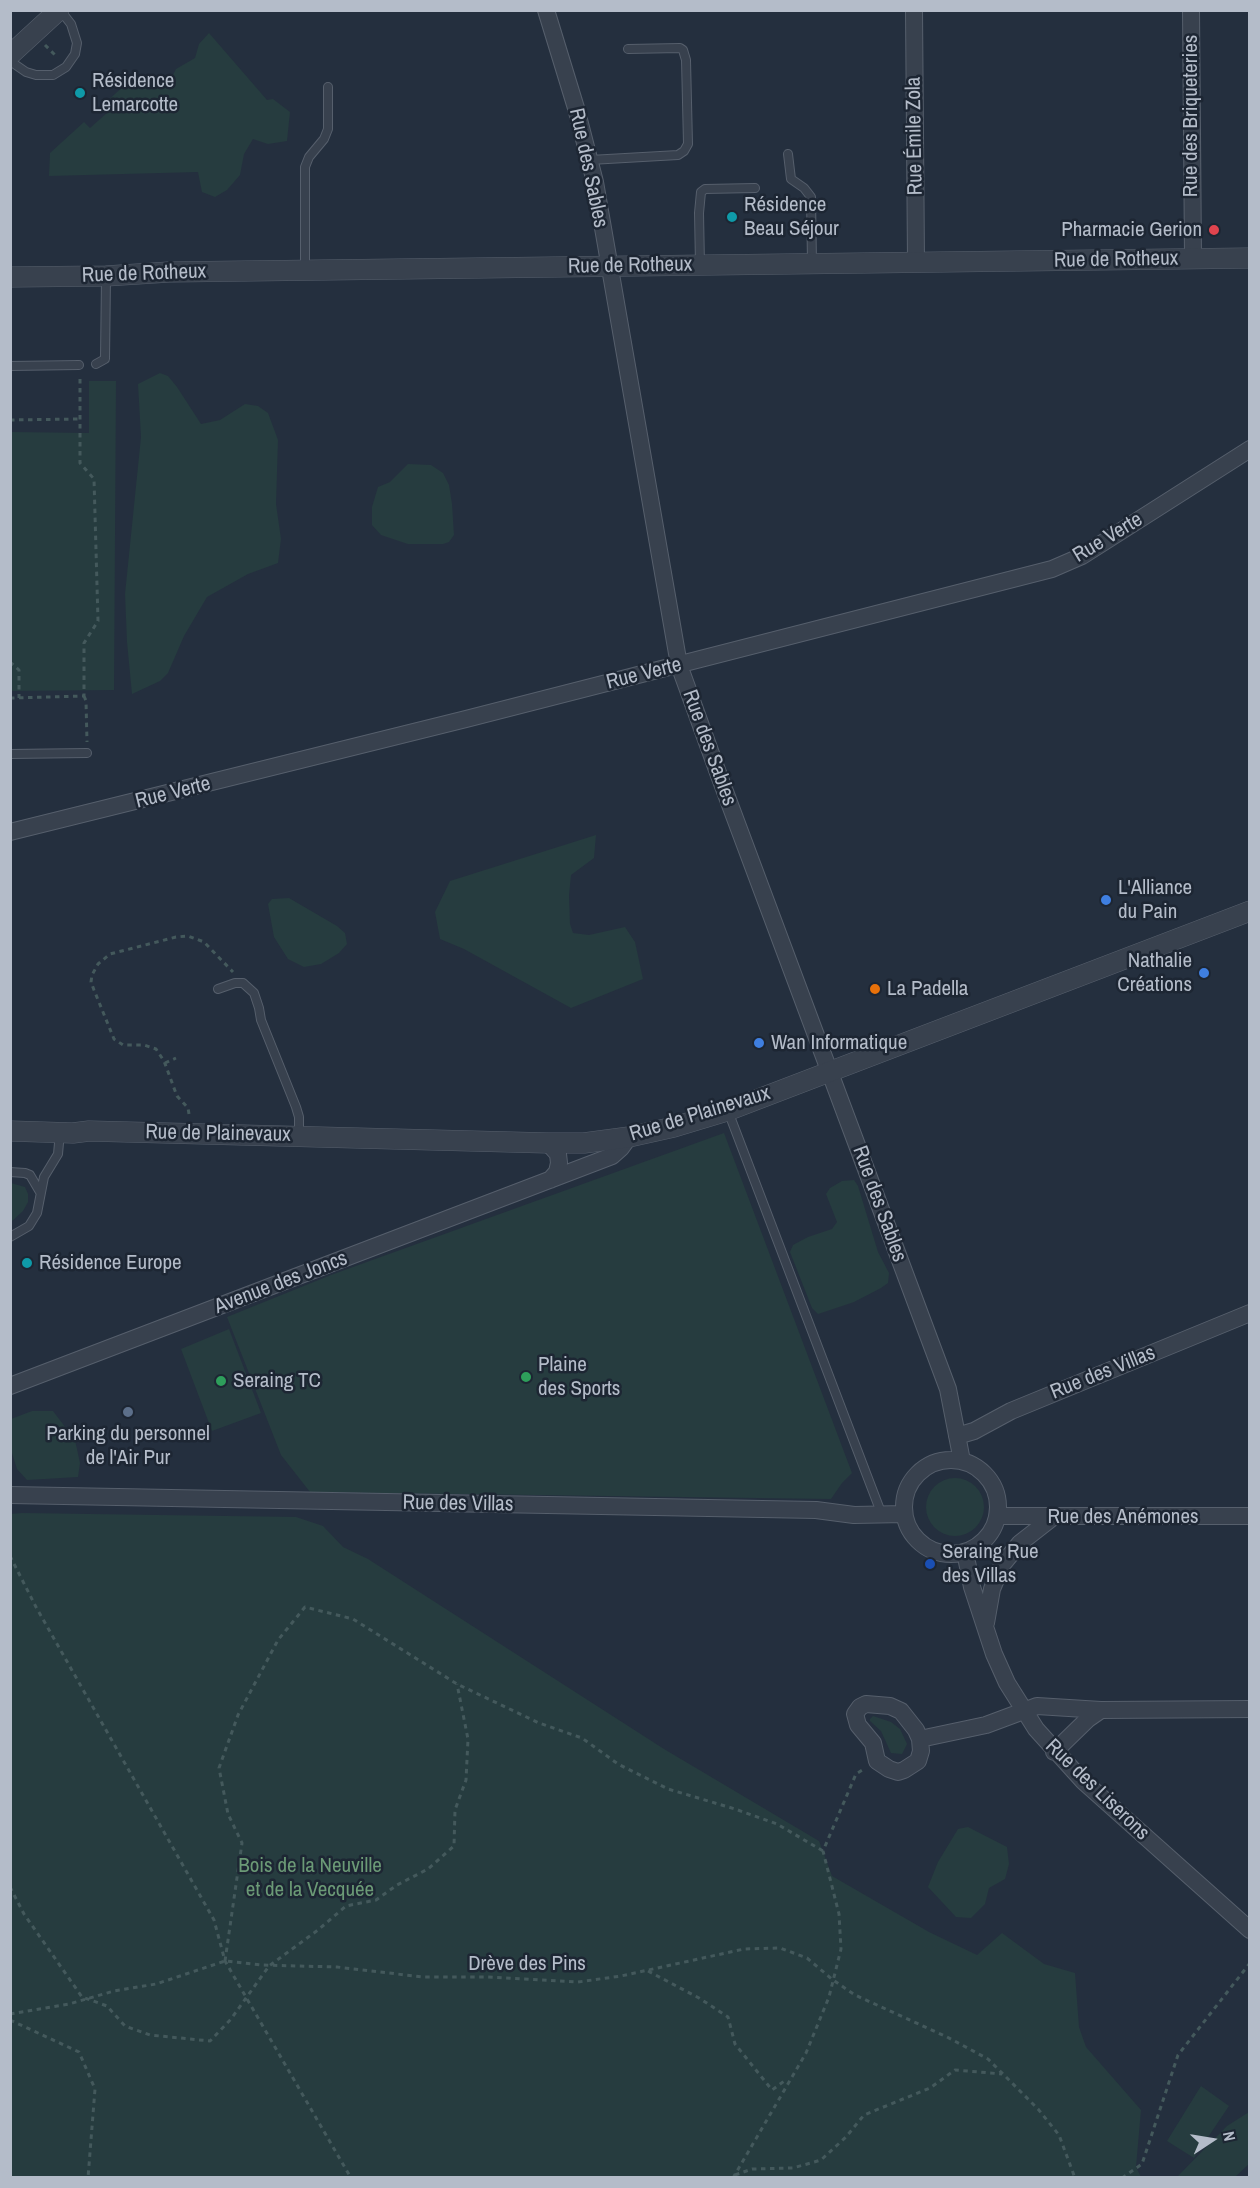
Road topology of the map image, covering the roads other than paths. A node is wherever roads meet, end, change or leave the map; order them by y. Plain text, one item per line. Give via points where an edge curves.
1 (60, 10) edge
2 (546, 10) edge
3 (914, 10) edge
4 (1191, 10) edge
5 (628, 49) dead end
6 (10, 55) edge
7 (10, 61) edge
8 (328, 87) dead end
9 (788, 154) dead end
10 (590, 160) junction
11 (755, 188) dead end
12 (1192, 258) junction
13 (1250, 258) edge
14 (916, 262) junction
15 (812, 263) junction
16 (700, 265) junction
17 (608, 266) junction
18 (305, 270) junction
19 (106, 276) junction
20 (10, 277) edge
21 (96, 364) dead end
22 (80, 365) road end
23 (10, 366) edge
24 (1250, 449) edge
25 (680, 665) junction
26 (87, 753) road end
27 (10, 754) edge
28 (10, 832) edge
29 (1250, 911) edge
30 (218, 989) dead end
31 (830, 1070) junction
32 (727, 1111) junction
33 (10, 1131) edge
34 (60, 1132) junction
35 (299, 1136) junction
36 (629, 1137) junction
37 (548, 1143) junction
38 (10, 1172) edge
39 (550, 1180) junction
40 (40, 1192) junction
41 (10, 1237) edge
42 (1250, 1313) edge
43 (10, 1386) edge
44 (957, 1436) junction
45 (962, 1461) junction
46 (10, 1495) edge
47 (904, 1514) junction
48 (882, 1515) junction
49 (997, 1516) junction
50 (1250, 1516) edge
51 (1052, 1518) junction
52 (965, 1552) junction
53 (985, 1630) junction
54 (1250, 1709) edge
55 (1101, 1710) junction
56 (1023, 1711) junction
57 (920, 1739) junction
58 (1054, 1752) junction
59 (1247, 1923) edge

1 - 6 street
1 - 7 lane via 71,24 77,44 66,67 53,75 36,75
2 - 10 street, Rue des Sables
3 - 14 street, Rue Émile Zola
4 - 12 street, Rue des Briqueteries
5 - 10 lane via 683,50 688,144 678,155
8 - 18 lane via 328,129 305,166
9 - 15 lane via 791,179 811,197
10 - 17 street, Rue des Sables
11 - 16 lane via 701,192
12 - 13 street, Rue de Rotheux
12 - 14 street, Rue de Rotheux
14 - 15 street, Rue de Rotheux
15 - 16 street, Rue de Rotheux
16 - 17 street, Rue de Rotheux
17 - 18 street, Rue de Rotheux
17 - 25 street, Rue des Sables
18 - 19 street, Rue de Rotheux
19 - 20 street, Rue de Rotheux
19 - 21 lane via 105,359
22 - 23 lane
24 - 25 street, Rue Verte via 1069,563
25 - 28 street, Rue Verte
25 - 31 street, Rue des Sables
26 - 27 lane
29 - 31 street, Rue de Plainevaux
30 - 35 lane via 243,983 254,993 296,1107
31 - 32 street, Rue de Plainevaux
31 - 44 street, Rue des Sables via 948,1389
32 - 36 street, Rue de Plainevaux
32 - 48 lane
33 - 34 street, Rue de Plainevaux
34 - 35 street, Rue de Plainevaux
34 - 40 lane via 58,1154
35 - 37 street, Rue de Plainevaux
36 - 37 street, Rue de Plainevaux
36 - 39 street, Avenue des Joncs via 612,1156
37 - 39 street via 558,1154 559,1163
38 - 40 lane via 30,1176
39 - 43 street, Avenue des Joncs
40 - 41 lane via 40,1205 33,1220 22,1232
42 - 44 street, Rue des Villas
44 - 45 street, Rue des Sables
45 - 47 street via 939,1462 920,1472 910,1484
45 - 49 street via 981,1471 994,1488
46 - 48 street, Rue des Villas via 816,1510
47 - 48 street, Rue des Villas
47 - 52 street via 919,1542 933,1551
49 - 51 street, Rue des Anémones
49 - 52 street via 991,1532
50 - 51 street, Rue des Anémones
51 - 53 street via 1002,1565 992,1589
52 - 53 street, Rue des Liserons
53 - 56 street, Rue des Liserons
54 - 55 street
55 - 56 street via 1048,1705
55 - 58 street
56 - 57 street via 986,1725
56 - 58 street, Rue des Liserons
57 - 57 street via 902,1711 890,1706 866,1704 855,1714 882,1766 898,1772 912,1766 921,1751
58 - 59 street, Rue des Liserons via 1188,1877

